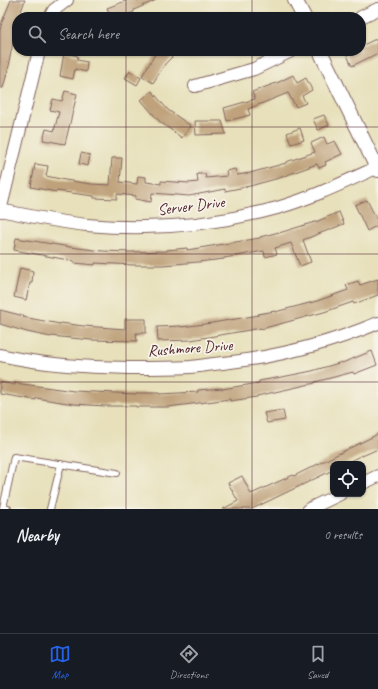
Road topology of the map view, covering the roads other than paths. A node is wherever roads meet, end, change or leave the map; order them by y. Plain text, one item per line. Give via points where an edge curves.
1 (67, 0) edge
2 (295, 0) edge
3 (378, 9) edge
4 (53, 12) edge
5 (301, 12) edge
6 (366, 15) edge
7 (38, 56) edge
8 (281, 56) edge
9 (322, 56) edge
10 (195, 86) dead end
11 (378, 168) edge
12 (0, 210) edge
13 (378, 323) edge
14 (0, 355) edge
15 (61, 464) junction
16 (117, 473) dead end
17 (378, 476) edge
18 (366, 482) edge
19 (334, 497) edge
20 (8, 509) edge
21 (50, 509) edge
22 (309, 509) edge

1 - 4 street
2 - 5 street
3 - 6 street
7 - 12 street
8 - 10 street via 254,69
9 - 11 street
11 - 12 street, Server Drive via 328,190 276,208 244,216 182,225 118,227 46,219
13 - 14 street, Rushmore Drive via 323,343 284,353 191,367 82,367
15 - 16 lane
15 - 20 lane via 14,457 3,508
15 - 21 lane
17 - 18 street
19 - 22 street

